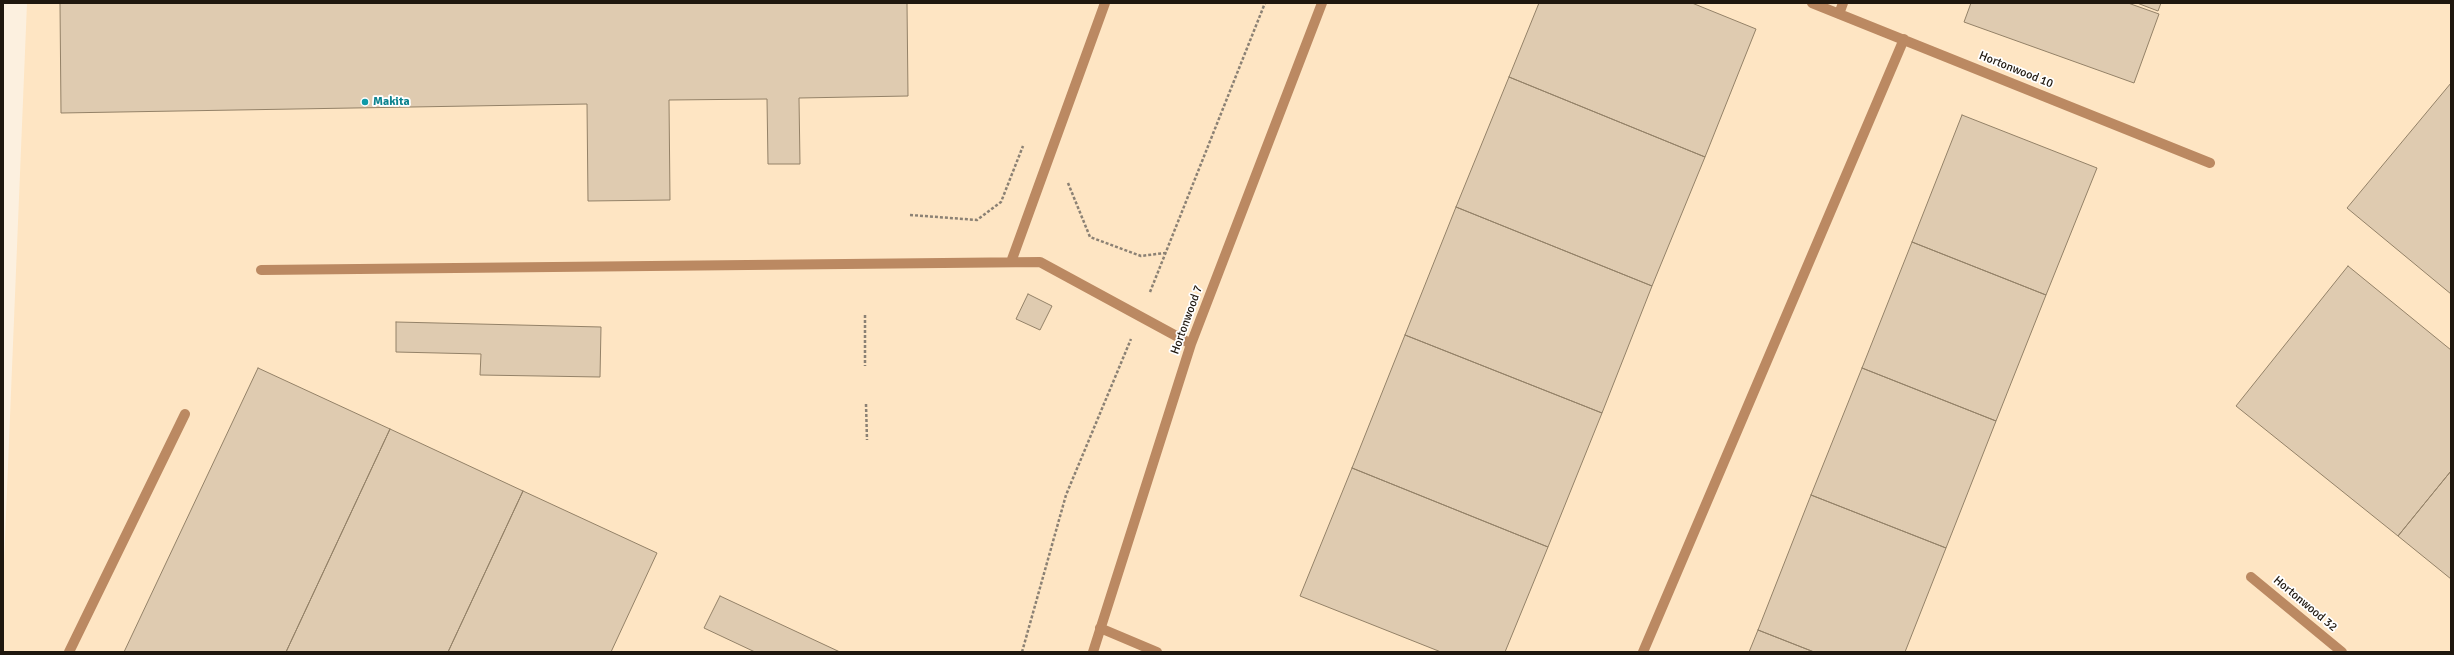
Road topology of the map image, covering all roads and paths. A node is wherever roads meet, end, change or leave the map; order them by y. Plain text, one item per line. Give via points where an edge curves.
1 (1105, 3) edge
2 (1322, 3) edge
3 (1812, 3) edge
4 (1843, 3) edge
5 (1839, 14) junction
6 (1904, 39) junction
7 (1024, 144) dead end
8 (2210, 163) dead end
9 (1066, 180) dead end
10 (910, 216) dead end
11 (1166, 253) dead end
12 (1010, 262) junction
13 (261, 270) dead end
14 (865, 315) dead end
15 (1191, 344) junction
16 (865, 366) dead end
17 (866, 404) dead end
18 (185, 414) dead end
19 (867, 440) dead end
20 (2251, 577) dead end
21 (1100, 628) junction
22 (69, 652) edge
23 (1093, 652) edge
24 (1157, 652) edge
25 (1643, 652) edge
26 (2342, 652) edge

1 - 12 street
2 - 15 street, Hortonwood 7
3 - 5 street, Hortonwood 10
4 - 5 street
5 - 6 street, Hortonwood 10
6 - 8 street, Hortonwood 10
6 - 25 street
7 - 10 path via 1001,202 978,220
9 - 11 path via 1090,237 1141,256
12 - 13 street
12 - 15 street via 1040,262
14 - 16 path
15 - 21 street, Hortonwood 7
17 - 19 path
18 - 22 street
20 - 26 street, Hortonwood 32
21 - 23 street, Hortonwood 7
21 - 24 street

